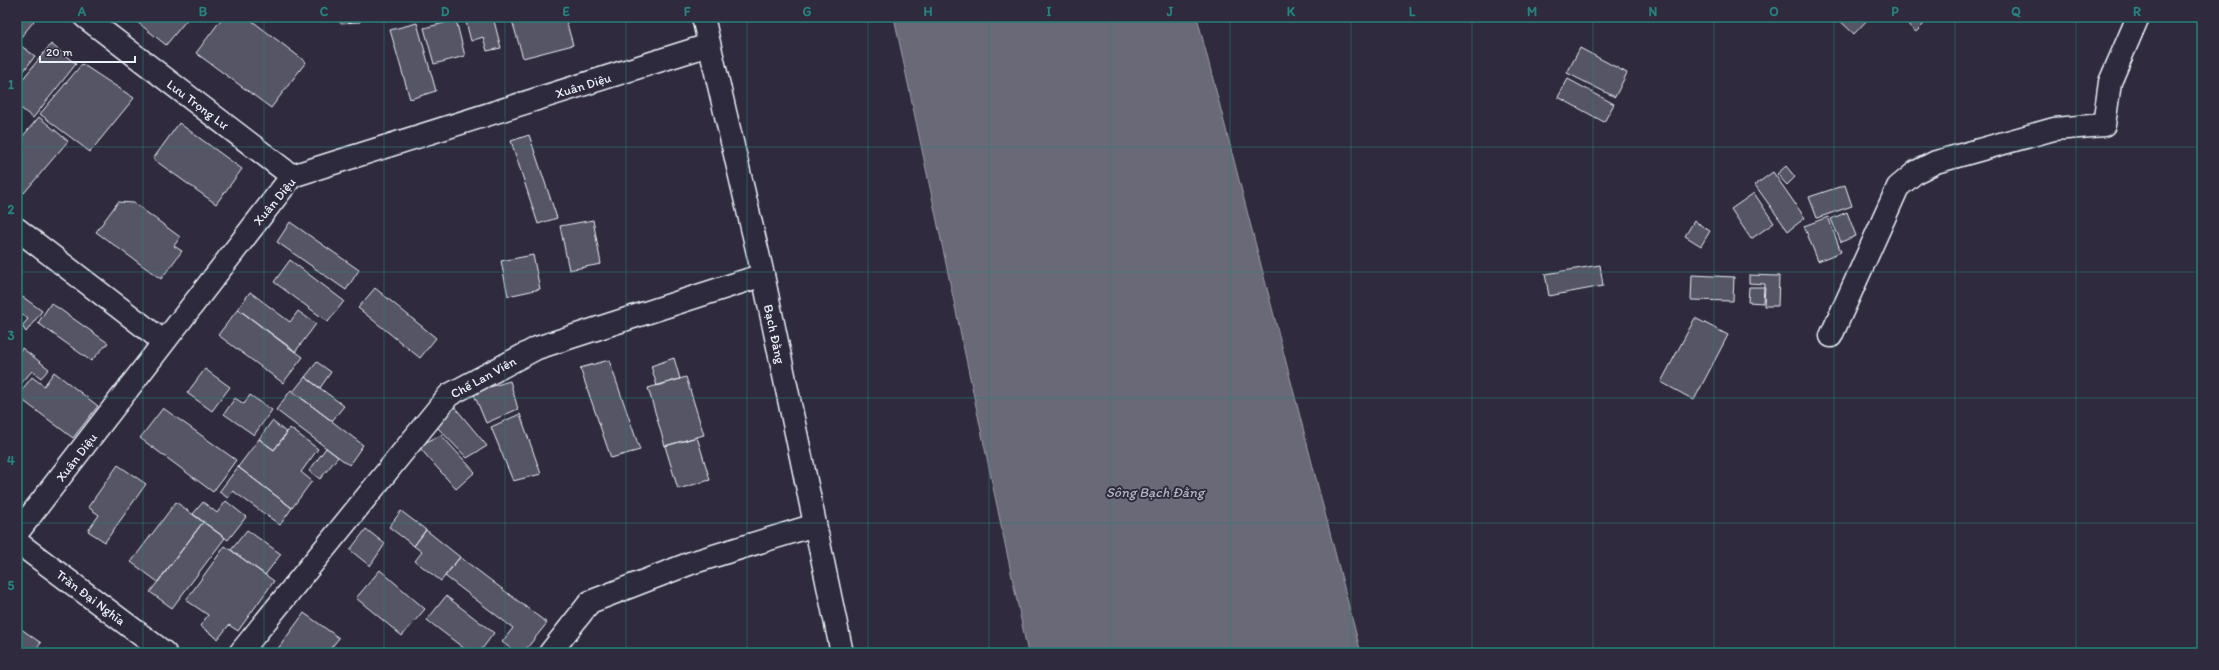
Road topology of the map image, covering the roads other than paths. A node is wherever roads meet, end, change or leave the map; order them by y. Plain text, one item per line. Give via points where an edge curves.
1 (85, 17) edge
2 (703, 17) edge
3 (2138, 17) edge
4 (709, 45) junction
5 (292, 176) junction
6 (17, 229) edge
7 (763, 275) junction
8 (1831, 336) dead end
9 (164, 342) junction
10 (816, 525) junction
11 (17, 533) edge
12 (17, 542) edge
13 (164, 653) edge
14 (240, 653) edge
15 (550, 653) edge
16 (842, 653) edge

1 - 5 street, Lưu Trọng Lư
2 - 4 street, Bạch Đằng
3 - 8 street via 2110,82 2104,125 2054,128 1936,162 1916,172 1898,187
4 - 5 street, Xuân Diệu
4 - 7 street, Bạch Đằng
5 - 9 street, Xuân Diệu
6 - 9 street
7 - 10 street, Bạch Đằng
7 - 14 street, Chế Lan Viên via 537,348 449,395
9 - 11 street, Xuân Diệu
10 - 15 street via 691,563 590,602
10 - 16 street, Bạch Đằng
12 - 13 street, Trần Đại Nghĩa

